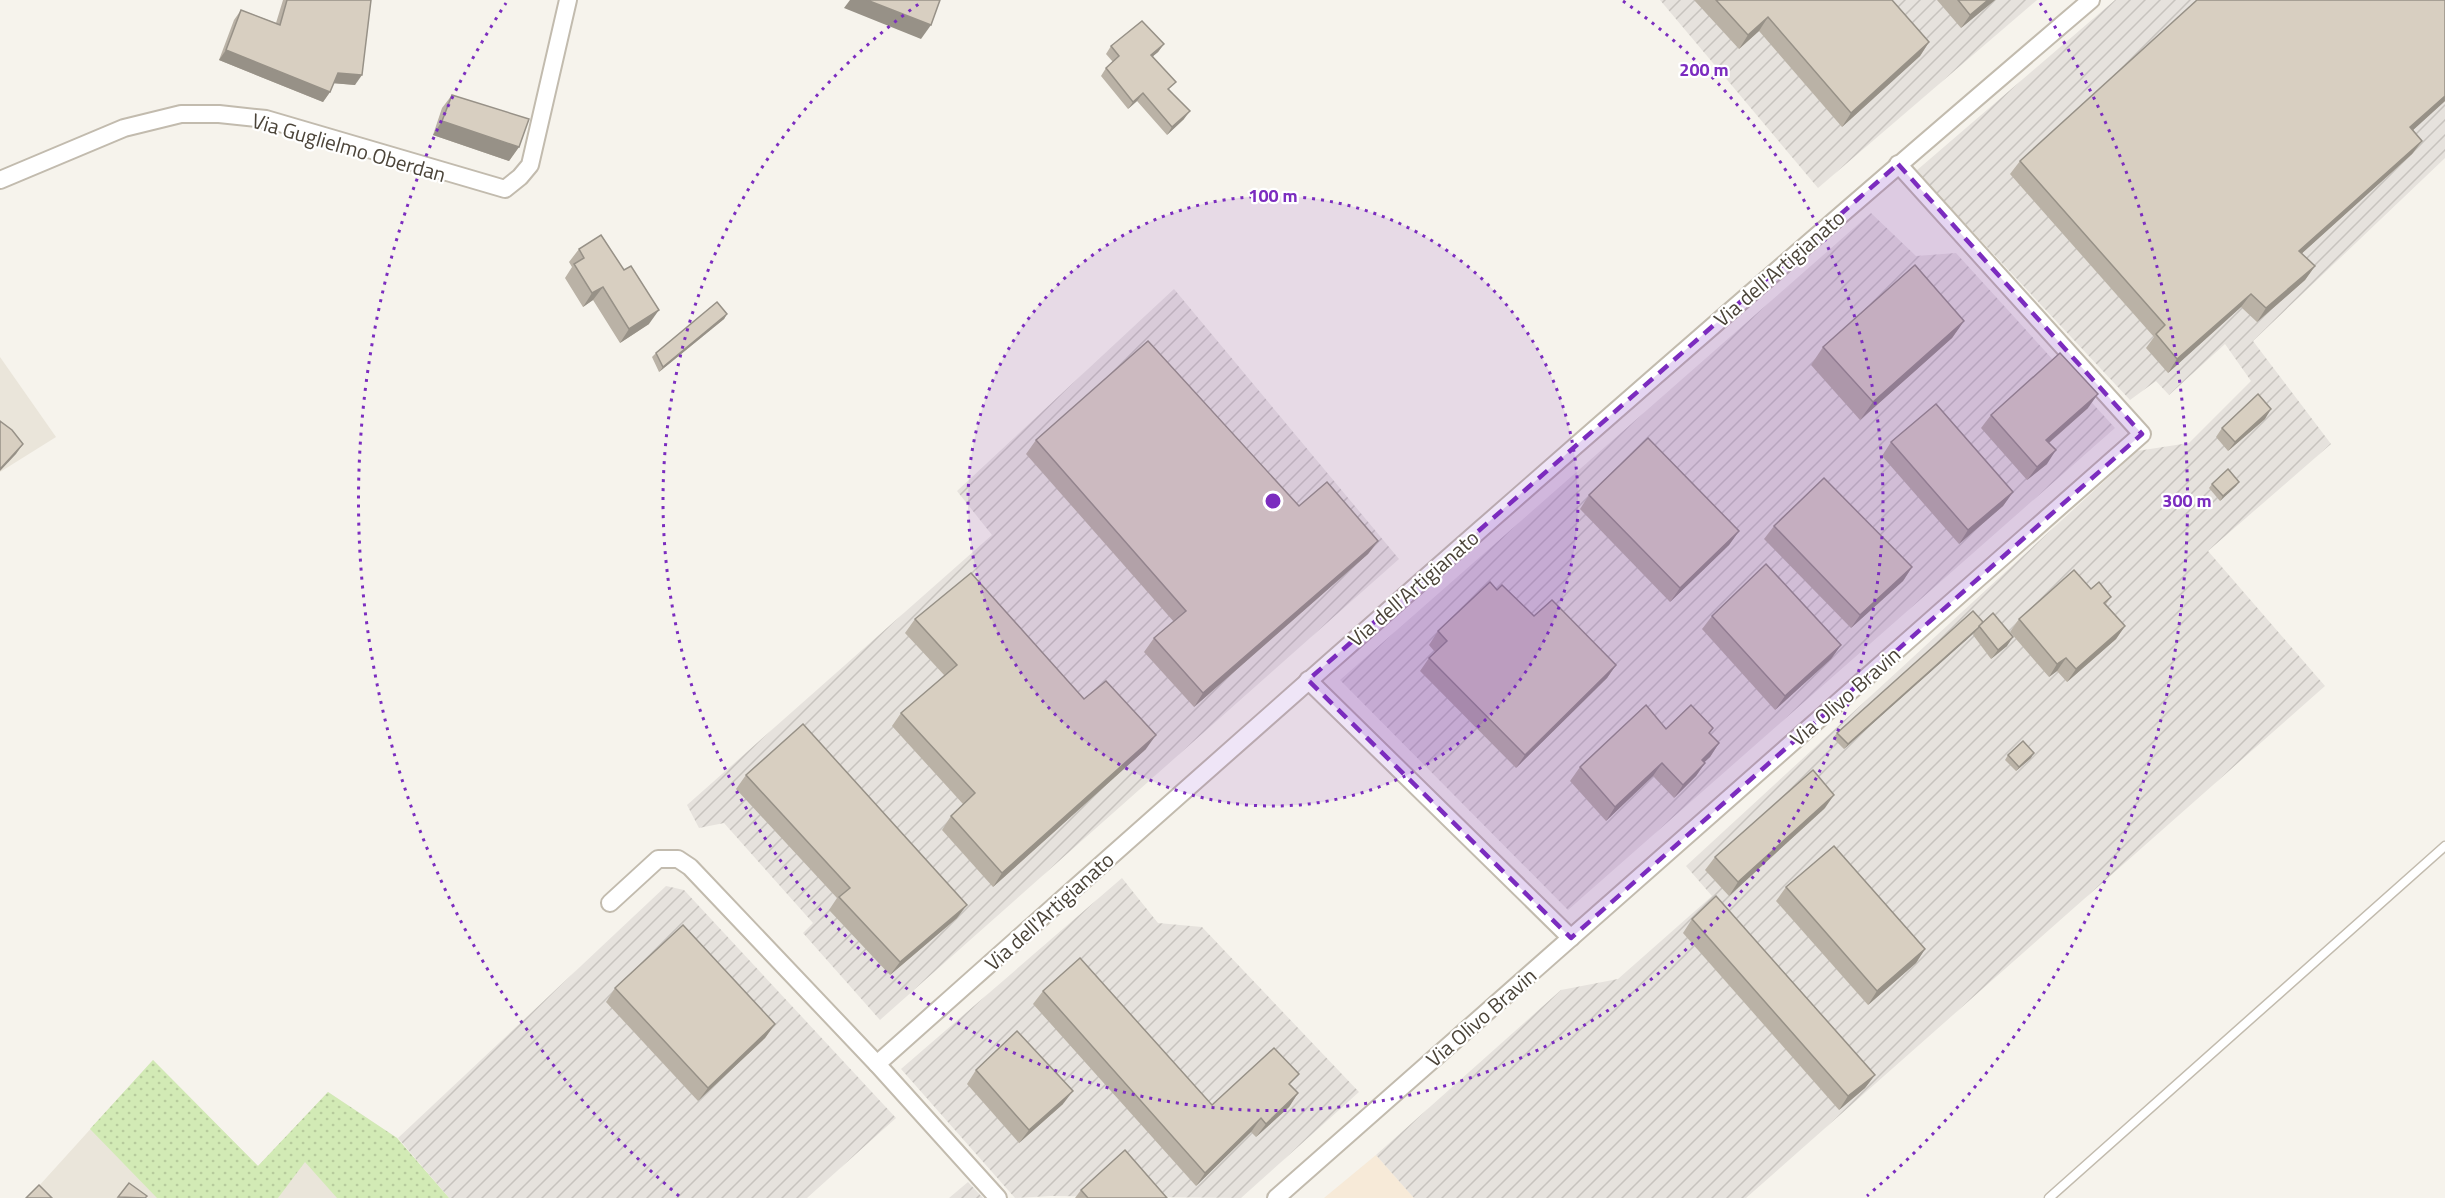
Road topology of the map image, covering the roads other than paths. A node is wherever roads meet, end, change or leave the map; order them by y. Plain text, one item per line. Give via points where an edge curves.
1 (568, 0) edge
2 (2091, 0) edge
3 (1898, 164) junction
4 (0, 180) edge
5 (1308, 680) junction
6 (2445, 846) edge
7 (610, 903) dead end
8 (1571, 938) junction
9 (877, 1064) junction
10 (998, 1198) edge
11 (1276, 1198) edge
12 (2049, 1198) edge

1 - 4 street, Via Guglielmo Oberdan via 530,165 505,189 266,119 219,114 181,114 124,128
2 - 3 street, Via dell'Artigianato
3 - 5 street, Via dell'Artigianato
3 - 8 street, Via Olivo Bravin via 2142,434
5 - 8 street
5 - 9 street, Via dell'Artigianato
6 - 12 lane
7 - 9 street via 658,859 678,859 690,867
8 - 11 street, Via Olivo Bravin
9 - 10 street

